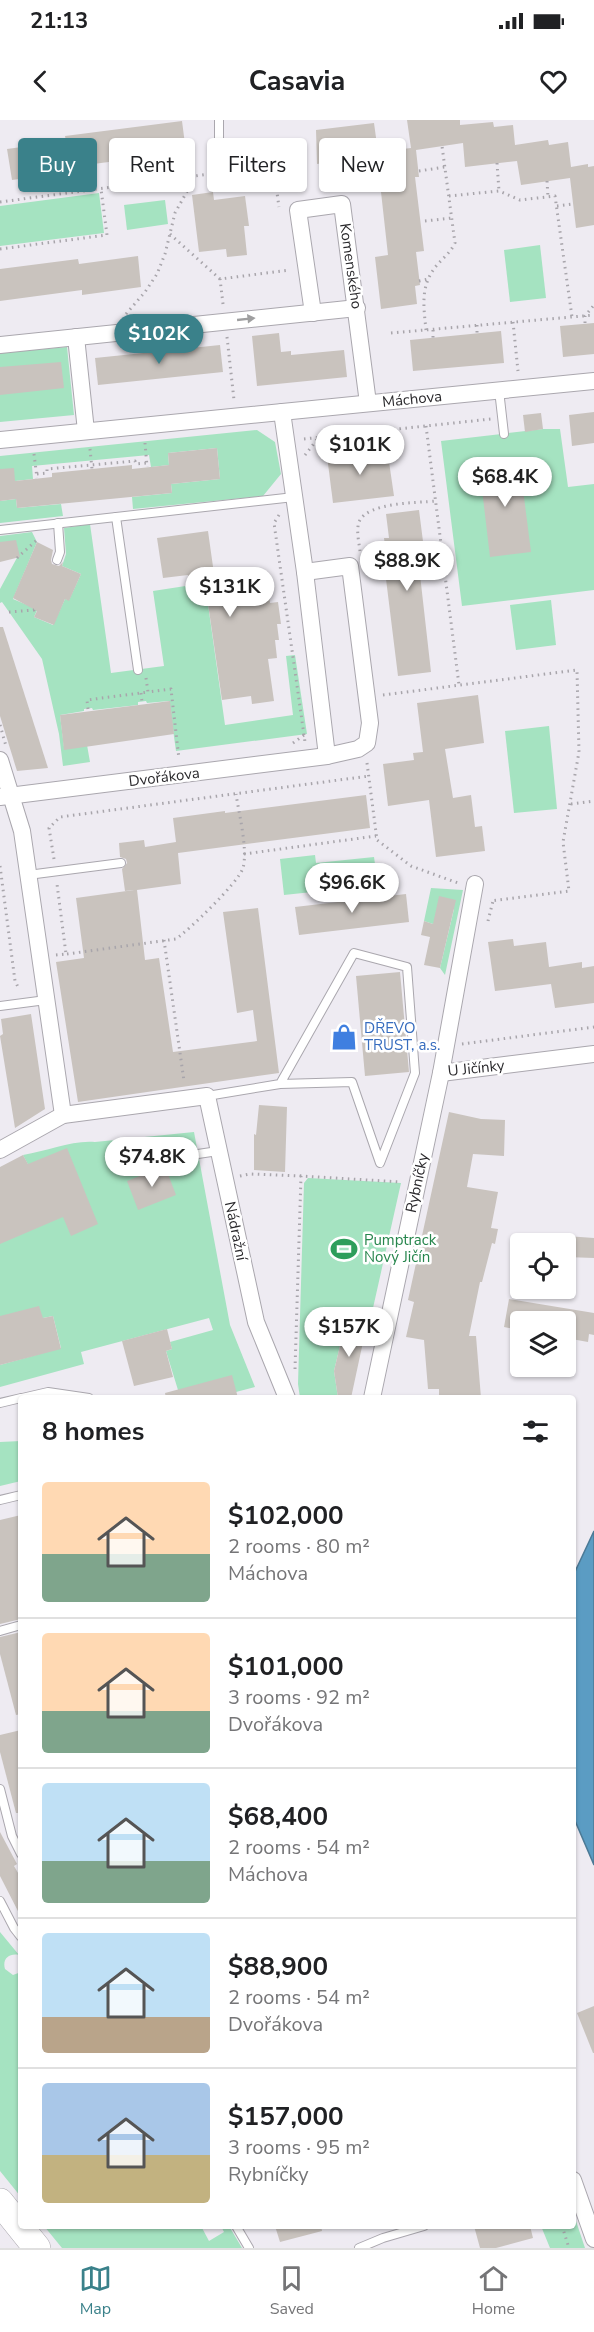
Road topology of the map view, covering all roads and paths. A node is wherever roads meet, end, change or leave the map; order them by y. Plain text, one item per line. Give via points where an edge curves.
1 (219, 120) edge
2 (219, 138) edge
3 (442, 146) dead end
4 (497, 164) dead end
5 (445, 167) junction
6 (419, 171) dead end
7 (207, 175) edge
8 (195, 177) edge
9 (547, 181) dead end
10 (109, 188) edge
11 (101, 189) junction
12 (499, 191) junction
13 (187, 192) edge
14 (449, 196) junction
15 (548, 197) junction
16 (0, 202) edge
17 (573, 204) dead end
18 (556, 206) junction
19 (452, 218) junction
20 (425, 221) dead end
21 (170, 234) junction
22 (0, 249) edge
23 (220, 279) dead end
24 (428, 279) junction
25 (419, 281) dead end
26 (594, 305) edge
27 (357, 308) junction
28 (313, 312) junction
29 (594, 315) edge
30 (585, 316) junction
31 (572, 317) junction
32 (513, 322) junction
33 (585, 323) dead end
34 (477, 326) junction
35 (426, 330) junction
36 (433, 330) junction
37 (117, 333) junction
38 (391, 333) dead end
39 (477, 334) dead end
40 (76, 337) junction
41 (433, 338) dead end
42 (0, 345) edge
43 (594, 381) edge
44 (520, 388) junction
45 (499, 390) junction
46 (368, 403) junction
47 (282, 412) junction
48 (502, 418) junction
49 (426, 426) junction
50 (504, 434) dead end
51 (319, 437) junction
52 (87, 438) junction
53 (144, 438) dead end
54 (0, 440) edge
55 (286, 441) junction
56 (34, 450) dead end
57 (303, 458) dead end
58 (92, 467) junction
59 (294, 497) junction
60 (436, 501) junction
61 (116, 517) junction
62 (58, 526) junction
63 (0, 530) edge
64 (359, 554) dead end
65 (17, 558) dead end
66 (57, 560) dead end
67 (305, 572) junction
68 (35, 608) dead end
69 (9, 612) dead end
70 (138, 670) joint
71 (459, 685) junction
72 (148, 692) junction
73 (141, 693) junction
74 (378, 696) dead end
75 (142, 702) dead end
76 (88, 709) dead end
77 (365, 744) junction
78 (327, 756) junction
79 (0, 760) edge
80 (180, 762) dead end
81 (369, 776) junction
82 (236, 794) junction
83 (6, 797) edge
84 (594, 801) edge
85 (571, 804) junction
86 (376, 836) junction
87 (244, 854) junction
88 (121, 863) dead end
89 (55, 872) junction
90 (28, 875) junction
91 (473, 892) junction
92 (164, 940) junction
93 (66, 954) junction
94 (55, 963) dead end
95 (46, 1000) junction
96 (0, 1006) edge
97 (594, 1027) edge
98 (446, 1043) junction
99 (594, 1054) edge
100 (441, 1073) junction
101 (280, 1084) junction
102 (185, 1089) dead end
103 (207, 1096) junction
104 (63, 1115) junction
105 (0, 1150) edge
106 (218, 1150) junction
107 (198, 1154) dead end
108 (301, 1176) junction
109 (225, 1179) junction
110 (417, 1185) junction
111 (295, 1376) dead end
112 (34, 1395) edge
113 (67, 1395) edge
114 (286, 1395) edge
115 (373, 1395) edge
116 (18, 1399) edge
117 (0, 1403) edge
118 (18, 1496) edge
119 (0, 1500) edge
120 (18, 1626) edge
121 (0, 1631) edge
122 (0, 1789) edge
123 (18, 1848) edge
124 (0, 1901) edge
125 (17, 1927) edge
126 (576, 2188) edge
127 (0, 2202) edge
128 (18, 2224) edge
129 (22, 2229) edge
130 (238, 2229) edge
131 (414, 2229) edge
132 (562, 2229) edge
133 (594, 2239) edge
134 (37, 2248) edge
135 (249, 2248) edge
136 (359, 2248) edge
137 (569, 2248) edge

1 - 2 lane
3 - 5 path
4 - 12 path
5 - 6 path
5 - 14 path
7 - 8 path
9 - 15 path
10 - 11 path
11 - 16 path
11 - 22 path via 107,235
12 - 14 path
12 - 15 path via 520,200
13 - 21 path via 175,213
14 - 19 path
15 - 18 path via 555,196
17 - 18 path
18 - 31 path
19 - 20 path
19 - 24 path via 455,243
21 - 23 path
21 - 37 path via 157,274 116,325
24 - 25 path
24 - 35 path via 423,300
26 - 30 path
27 - 28 street
27 - 28 street, Komenského via 342,204 298,210
27 - 46 street, Komenského
37 -> 28 street
29 - 30 path
30 - 31 path
30 - 33 path
31 - 32 path
32 - 34 path
32 - 44 path
34 - 36 path
34 - 39 path
35 - 36 path
35 - 38 path
36 - 41 path
37 - 40 street
40 - 42 street
40 - 52 street
43 - 44 street, Máchova
44 - 45 street, Máchova
45 - 46 street, Máchova
45 - 48 lane
46 - 47 street, Máchova
47 - 52 street, Máchova
47 - 55 street
48 - 49 path
48 - 50 lane
49 - 51 path
49 - 60 path
51 - 55 path
51 - 57 path
52 - 54 street, Máchova
52 - 58 path
53 - 58 path via 146,465 135,461
55 - 59 street
56 - 58 path via 37,476 47,470
59 - 61 lane
59 - 67 street
60 - 64 path via 376,508 366,513 359,522
60 - 71 path
61 - 62 lane
61 - 70 lane
62 - 63 lane
62 - 65 path
62 - 66 lane
67 - 77 street via 350,566 369,723
67 - 78 street
68 - 69 path
70 - 72 path via 145,669
71 - 74 path
71 - 85 path via 577,670 579,752
72 - 73 path
72 - 80 path via 171,689
73 - 75 path
73 - 76 path via 87,700
77 - 78 street, Dvořákova
77 - 81 path
78 - 83 street, Dvořákova
79 - 83 street
81 - 82 path
81 - 86 path
82 - 87 path
82 - 89 path via 60,817 49,828
83 - 90 street via 22,831
84 - 85 path
85 - 91 path via 563,842 569,891
86 - 87 path
86 - 91 path via 411,866
87 - 92 path via 237,878 188,931 176,939
88 - 89 lane
89 - 90 lane
89 - 93 path
90 - 95 street
91 - 98 street, U Jičínky
92 - 93 path
92 - 102 path
93 - 94 path via 55,955
95 - 96 lane
95 - 104 street
97 - 98 path via 458,1045
98 - 100 street, U Jičínky
99 - 100 street, U Jičínky
100 - 110 street, Rybníčky
101 - 101 lane via 354,952 407,967 415,1073 380,1163 352,1082
101 - 103 lane
103 - 104 street
103 - 106 street, Nádražní
104 - 105 street
106 - 107 lane
106 - 109 street, Nádražní
108 - 109 path via 250,1174
108 - 110 path via 396,1180
108 - 111 path
109 - 114 street, Nádražní via 256,1322
110 - 115 street, Rybníčky
112 - 113 lane
116 - 117 lane
118 - 119 lane
120 - 121 lane
122 - 123 lane
124 - 125 lane
126 - 133 street
127 - 128 main road
129 - 134 main road
130 - 135 lane
131 - 136 lane
132 - 137 path

